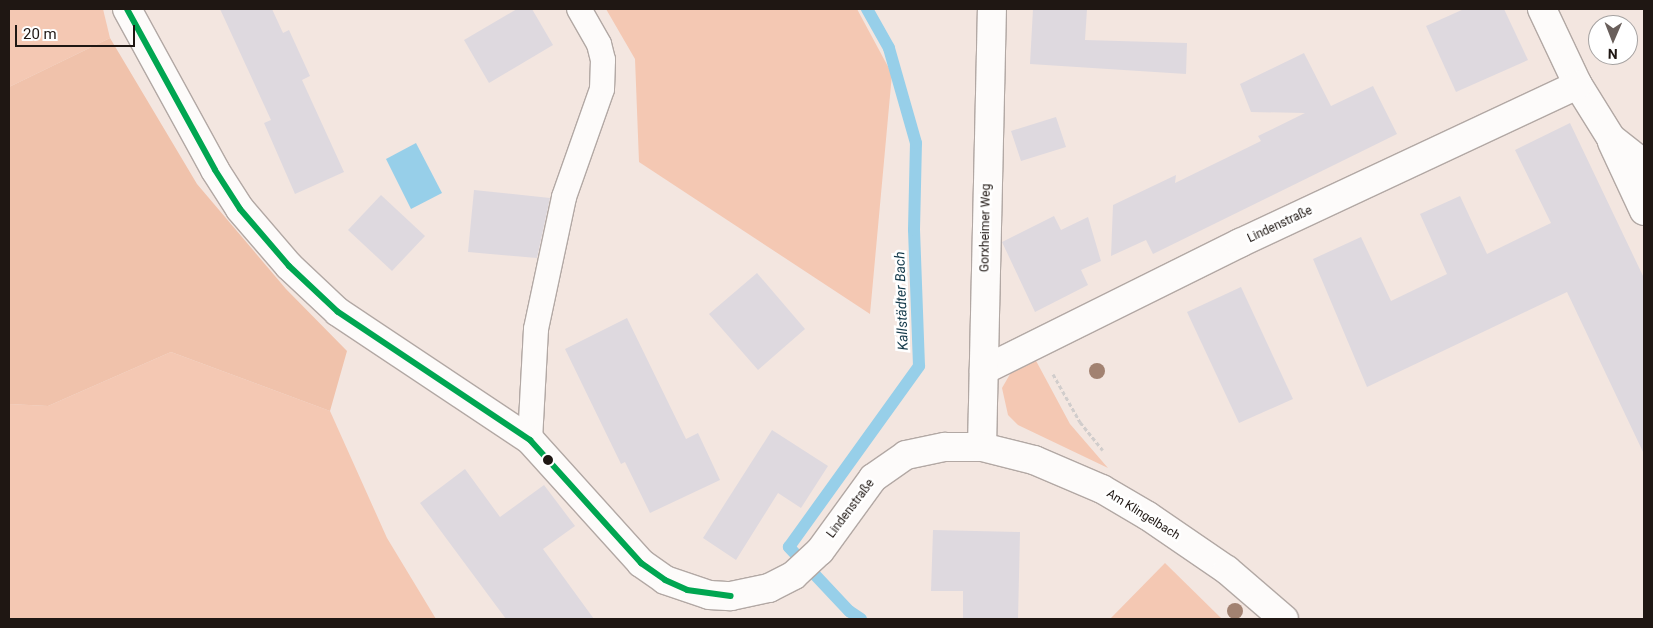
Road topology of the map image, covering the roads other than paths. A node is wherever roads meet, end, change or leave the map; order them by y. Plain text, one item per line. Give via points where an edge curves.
1 (127, 9) edge
2 (579, 9) edge
3 (992, 9) edge
4 (1542, 9) edge
5 (1578, 85) junction
6 (1611, 138) junction
7 (1644, 164) edge
8 (1644, 211) edge
9 (984, 370) junction
10 (530, 440) junction
11 (982, 447) junction
12 (732, 607) edge
13 (1284, 619) edge

1 - 10 main road, Lindenstraße via 215,170 240,209 289,266 338,312
2 - 10 lane via 599,44 603,60 602,89 564,197 536,329
3 - 9 main road, Gorxheimer Weg
4 - 5 main road
5 - 6 main road
5 - 9 main road, Lindenstraße via 1240,243
6 - 7 main road
6 - 8 main road
9 - 11 main road, Gorxheimer Weg
10 - 12 main road, Lindenstraße via 641,563 665,580
11 - 12 main road, Lindenstraße via 945,447 906,455 873,478 820,551 794,575
11 - 13 main road, Am Klingelbach via 1034,460 1102,489 1227,570

